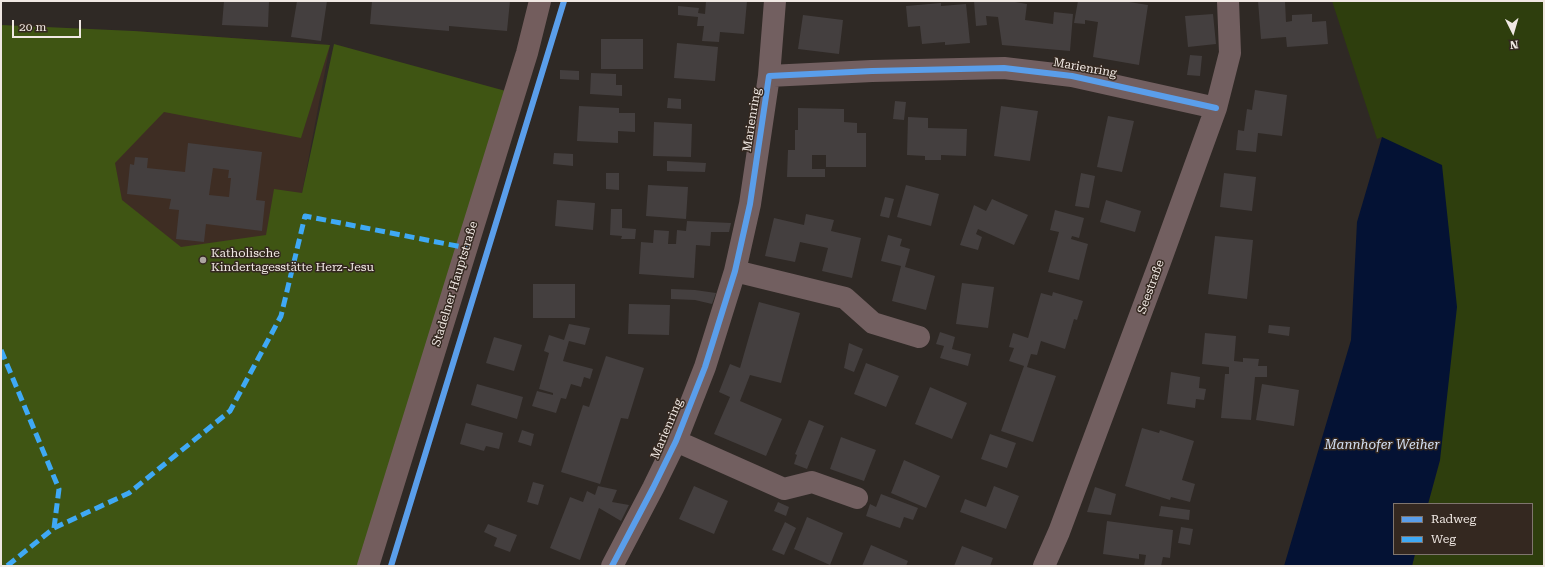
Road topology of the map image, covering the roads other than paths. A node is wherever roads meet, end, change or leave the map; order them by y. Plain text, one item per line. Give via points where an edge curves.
1 (540, 1) edge
2 (775, 1) edge
3 (1228, 1) edge
4 (769, 76) junction
5 (1216, 108) junction
6 (734, 271) junction
7 (919, 337) dead end
8 (676, 441) junction
9 (857, 498) dead end
10 (368, 566) edge
11 (612, 566) edge
12 (1044, 566) edge

1 - 10 main road, Stadelner Hauptstraße via 527,53
2 - 4 street, Marienring
3 - 5 street, Seestraße via 1230,53
4 - 5 street, Marienring via 1004,68 1072,76
4 - 6 street, Marienring via 750,204
5 - 12 street, Seestraße
6 - 7 street via 845,298 873,323
6 - 8 street, Marienring via 705,367
8 - 9 street, Marienring via 784,489 812,482
8 - 11 street, Marienring

